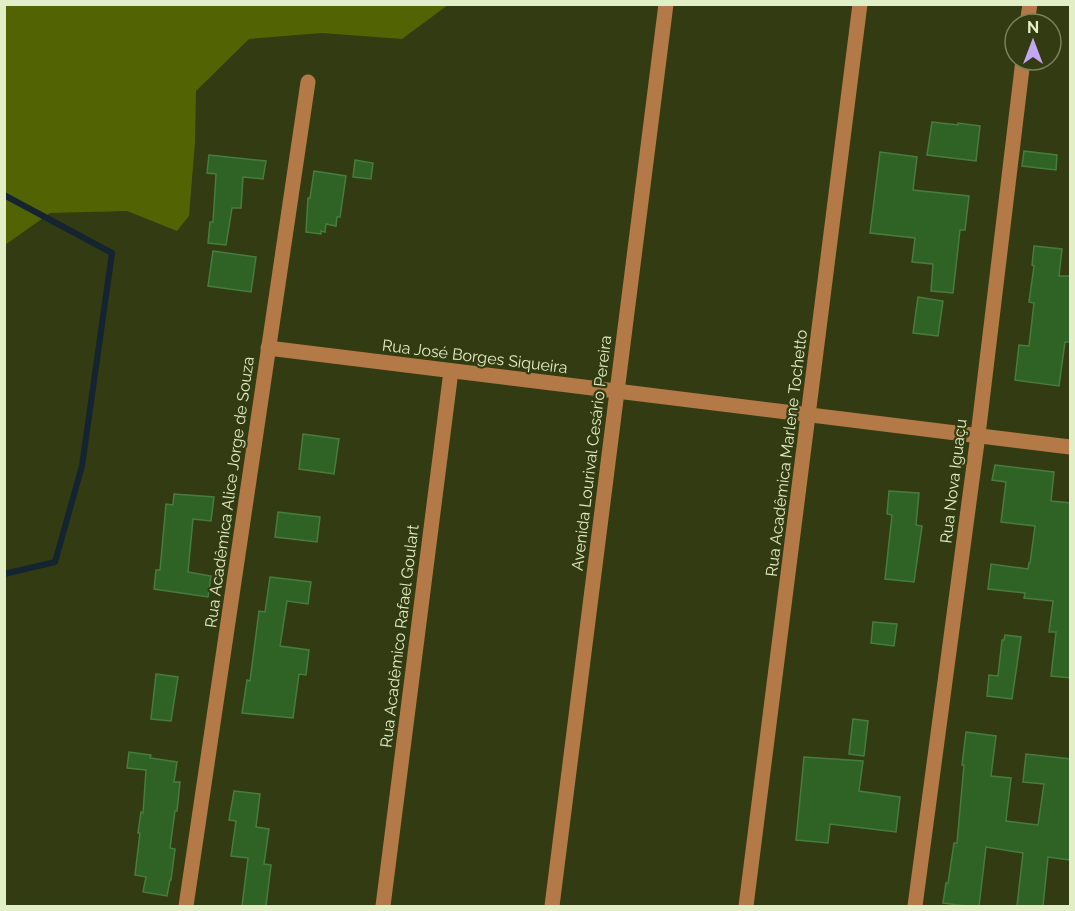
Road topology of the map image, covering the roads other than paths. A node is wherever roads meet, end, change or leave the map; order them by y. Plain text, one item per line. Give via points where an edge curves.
1 (666, 4) edge
2 (861, 4) edge
3 (1022, 72) edge
4 (308, 82) dead end
5 (268, 348) junction
6 (451, 371) junction
7 (617, 391) junction
8 (809, 415) junction
9 (978, 435) junction
10 (1071, 447) edge
11 (186, 906) edge
12 (383, 906) edge
13 (552, 906) edge
14 (746, 906) edge
15 (915, 906) edge

1 - 7 street, Avenida Lourival Cesário Pereira
2 - 8 street, Rua Acadêmica Marlene Tochetto
3 - 9 street, Rua Nova Iguaçu
4 - 5 street, Rua Acadêmica Alice Jorge de Souza
5 - 6 street, Rua José Borges Siqueira
5 - 11 street, Rua Acadêmica Alice Jorge de Souza
6 - 7 street, Rua José Borges Siqueira
6 - 12 street, Rua Acadêmico Rafael Goulart
7 - 8 street, Rua José Borges Siqueira
7 - 13 street, Avenida Lourival Cesário Pereira
8 - 9 street, Rua José Borges Siqueira
8 - 14 street, Rua Acadêmica Marlene Tochetto
9 - 10 street, Rua José Borges Siqueira
9 - 15 street, Rua Nova Iguaçu

